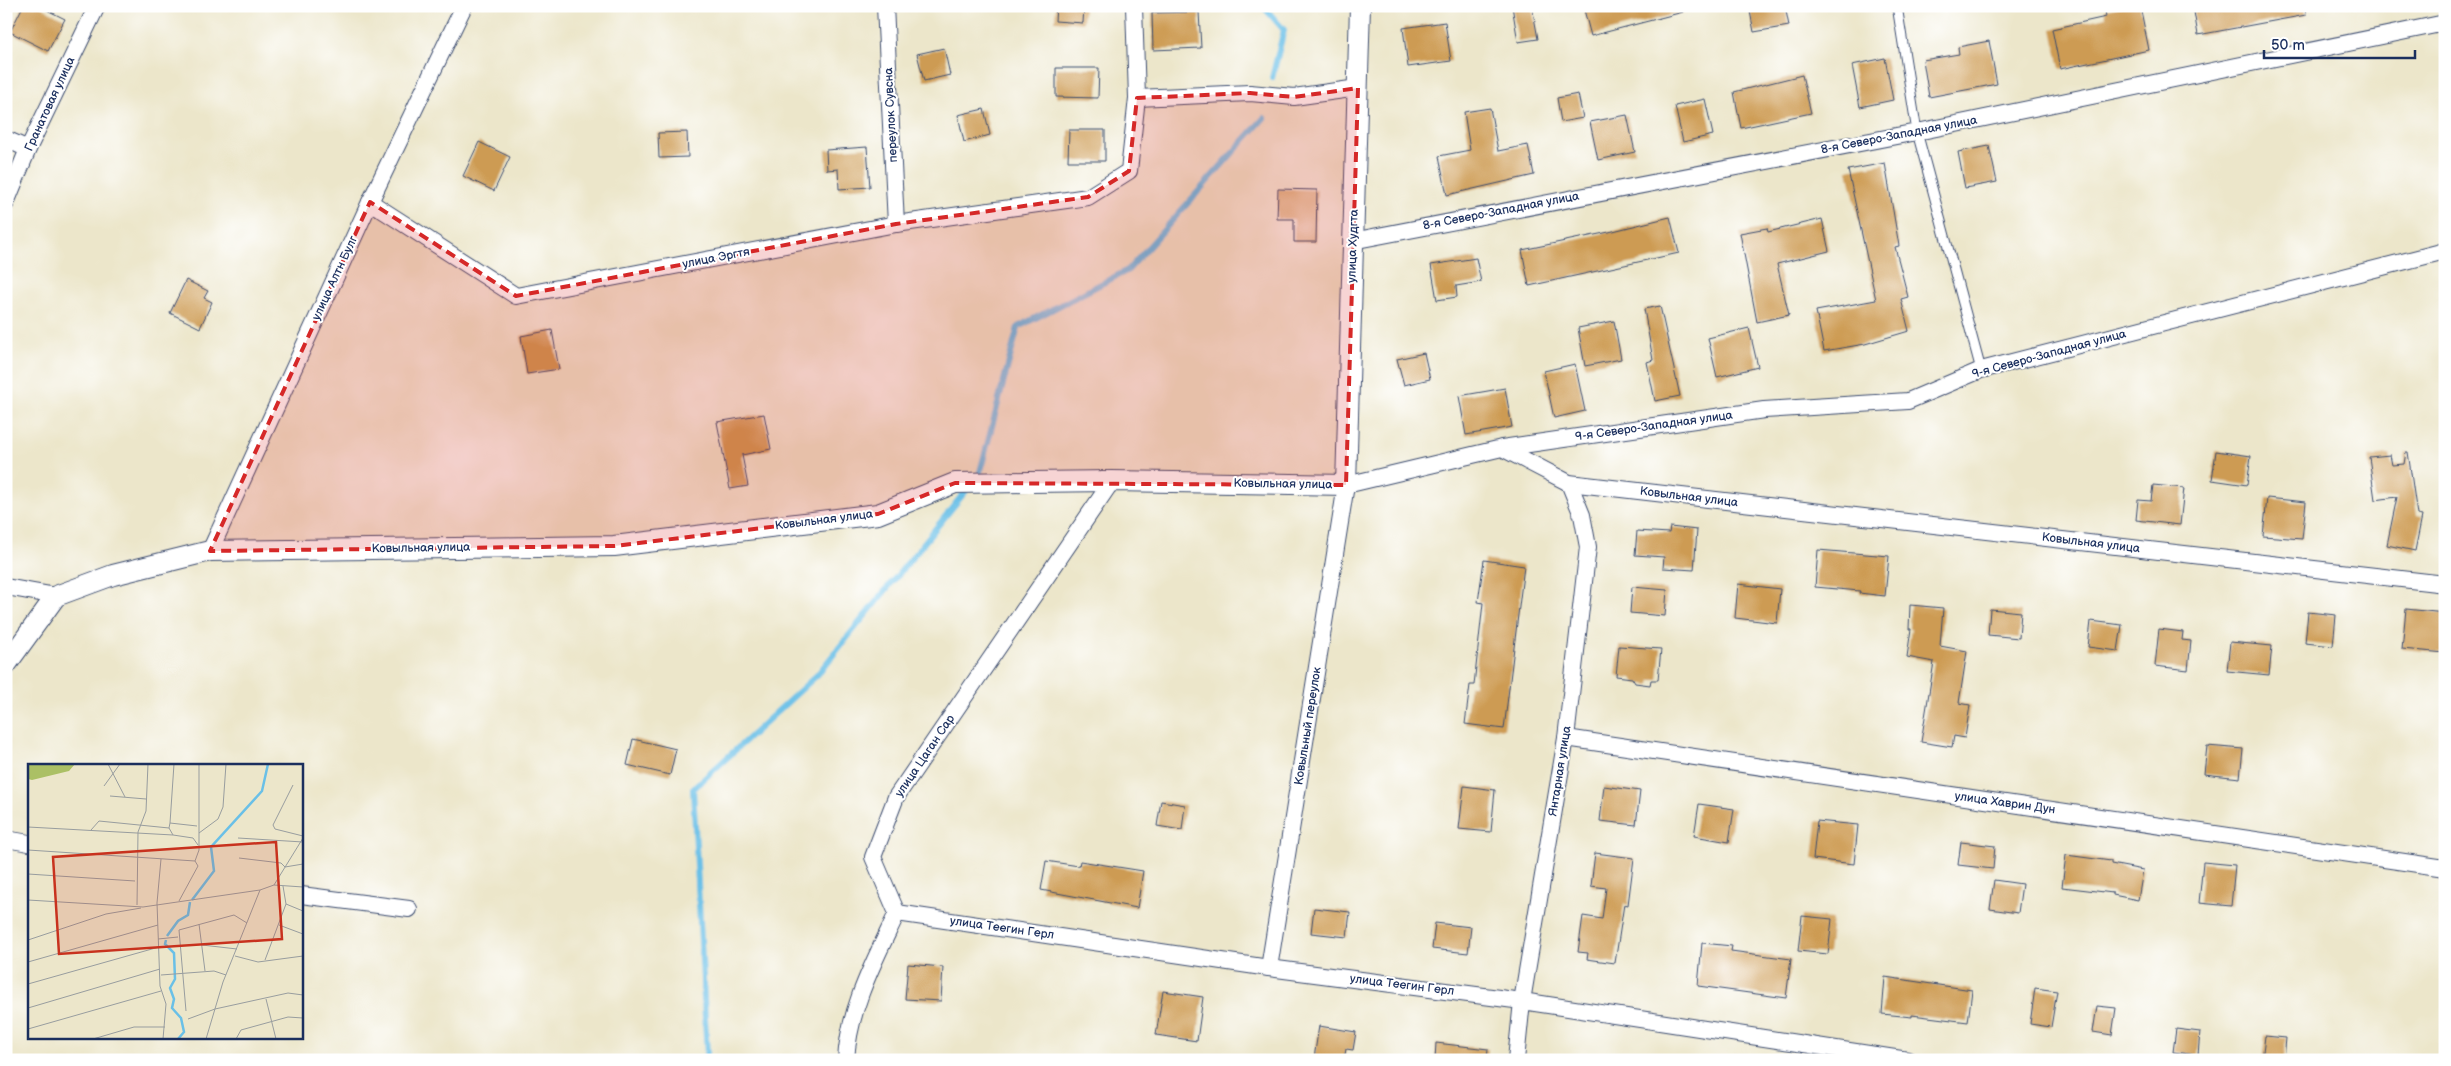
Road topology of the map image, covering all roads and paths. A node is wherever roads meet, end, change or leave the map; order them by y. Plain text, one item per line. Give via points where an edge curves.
1 (97, 6) edge
2 (464, 6) edge
3 (886, 6) edge
4 (1134, 6) edge
5 (1360, 6) edge
6 (1896, 6) edge
7 (2445, 23) edge
8 (1358, 88) junction
9 (1137, 98) junction
10 (1917, 132) junction
11 (6, 139) edge
12 (28, 149) junction
13 (6, 202) edge
14 (370, 202) junction
15 (896, 224) junction
16 (1352, 241) junction
17 (2445, 252) edge
18 (1982, 370) junction
19 (1502, 448) junction
20 (1112, 481) junction
21 (1569, 483) junction
22 (1346, 485) junction
23 (210, 551) junction
24 (2445, 584) edge
25 (6, 587) edge
26 (56, 596) junction
27 (6, 665) edge
28 (1566, 738) junction
29 (6, 839) edge
30 (28, 843) edge
31 (2445, 868) edge
32 (302, 895) edge
33 (409, 910) dead end
34 (896, 913) junction
35 (1269, 968) junction
36 (1522, 1001) junction
37 (846, 1060) edge
38 (1516, 1060) edge
39 (1908, 1060) edge

1 - 12 street, Гранатовая улица
2 - 14 street, улица Алтн Булг
3 - 15 street, переулок Сувсна
4 - 9 street
5 - 8 street, улица Худгта
6 - 10 lane
7 - 10 street, 8-я Северо-Западная улица
8 - 9 street via 1294,97 1250,93
8 - 16 street, улица Худгта
9 - 15 street, улица Эргтя via 1129,171 1088,197
10 - 16 street, 8-я Северо-Западная улица
10 - 18 lane
11 - 12 street
12 - 13 street, Гранатовая улица
14 - 15 street, улица Эргтя via 516,296
14 - 23 street, улица Алтн Булг
16 - 22 street, улица Худгта
17 - 18 street, 9-я Северо-Западная улица
18 - 19 street, 9-я Северо-Западная улица via 1908,401 1764,410
19 - 21 street, Ковыльная улица
19 - 22 street, Ковыльная улица
20 - 22 street, Ковыльная улица
20 - 23 street, Ковыльная улица via 955,483 878,514 614,546
20 - 34 street, улица Цаган Сар via 896,797 872,857
21 - 24 street, Ковыльная улица
21 - 28 street, Янтарная улица via 1582,515 1588,547
22 - 35 street, Ковыльный переулок
23 - 26 street, Ковыльная улица via 112,575
25 - 26 street
26 - 27 street
28 - 31 street, улица Хаврин Дун
28 - 36 street, Янтарная улица
29 - 30 street
32 - 33 street
34 - 35 street, улица Теегин Герл
34 - 37 street via 858,1000 847,1034
35 - 36 street, улица Теегин Герл
36 - 38 street, Янтарная улица
36 - 39 street, улица Теегин Герл

